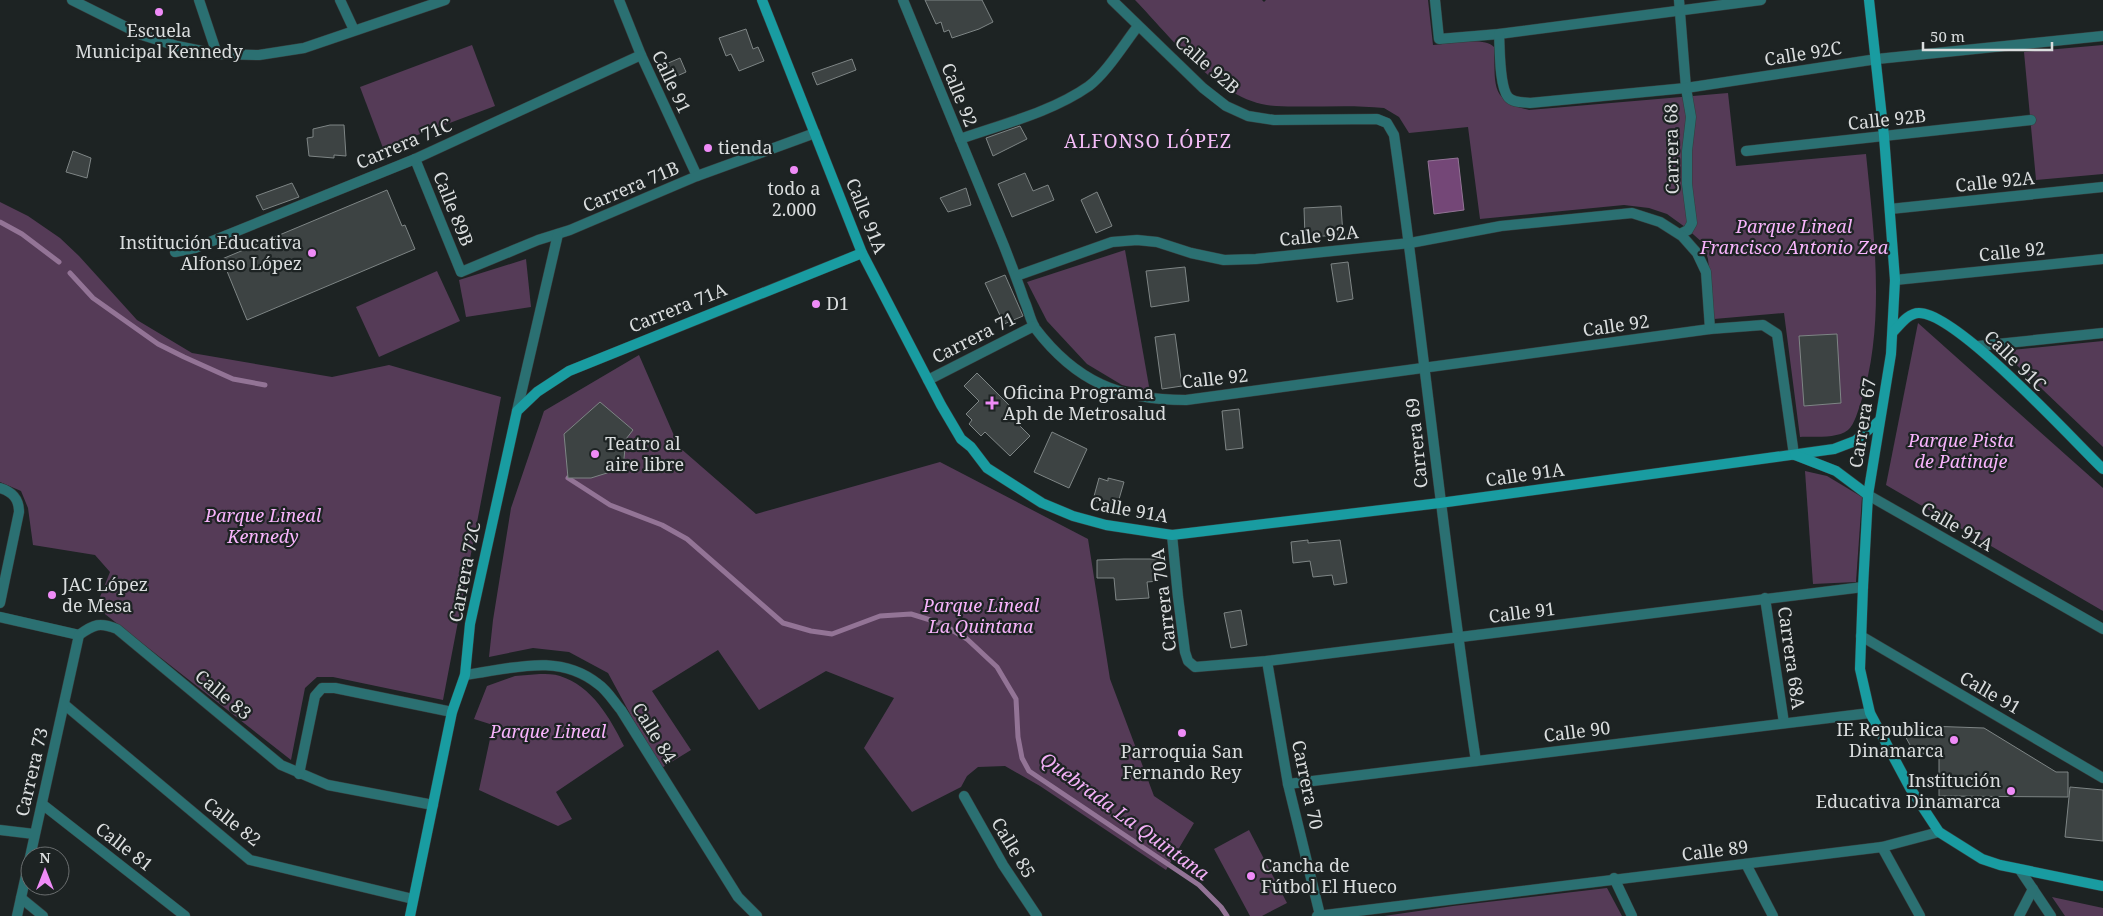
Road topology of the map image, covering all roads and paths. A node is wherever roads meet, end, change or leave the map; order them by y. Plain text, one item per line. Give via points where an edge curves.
1 (72, 0) edge
2 (199, 0) edge
3 (340, 0) edge
4 (445, 0) edge
5 (620, 0) edge
6 (762, 0) edge
7 (903, 0) edge
8 (1112, 0) edge
9 (1435, 0) edge
10 (1761, 0) edge
11 (1869, 0) edge
12 (1680, 4) edge
13 (1138, 26) junction
14 (354, 30) junction
15 (1499, 34) junction
16 (2103, 36) edge
17 (217, 54) junction
18 (640, 55) junction
19 (1877, 59) junction
20 (1686, 88) junction
21 (2031, 120) dead end
22 (1387, 123) joint
23 (815, 132) junction
24 (1884, 136) junction
25 (960, 139) junction
26 (1746, 151) dead end
27 (415, 159) junction
28 (697, 176) junction
29 (2103, 187) edge
30 (1890, 209) junction
31 (1682, 233) dead end
32 (558, 234) junction
33 (1410, 243) junction
34 (175, 252) dead end
35 (862, 253) junction
36 (2103, 259) edge
37 (461, 272) joint
38 (1016, 276) junction
39 (1895, 280) junction
40 (1034, 326) junction
41 (1710, 329) junction
42 (1893, 332) junction
43 (2103, 333) edge
44 (1978, 346) junction
45 (1425, 369) junction
46 (928, 380) junction
47 (517, 411) junction
48 (1879, 421) junction
49 (1794, 455) junction
50 (2103, 470) edge
51 (0, 488) edge
52 (1868, 495) junction
53 (1440, 503) junction
54 (1172, 535) junction
55 (2, 587) edge
56 (1862, 587) junction
57 (1765, 598) junction
58 (0, 602) edge
59 (0, 618) edge
60 (2103, 629) edge
61 (79, 635) junction
62 (1860, 636) junction
63 (1457, 638) junction
64 (1188, 661) joint
65 (1267, 661) junction
66 (465, 675) junction
67 (65, 705) junction
68 (452, 712) junction
69 (1870, 713) junction
70 (1784, 723) junction
71 (1476, 761) junction
72 (299, 774) junction
73 (2103, 778) edge
74 (1288, 784) junction
75 (964, 796) dead end
76 (42, 804) junction
77 (433, 805) junction
78 (0, 830) edge
79 (1939, 832) junction
80 (34, 834) junction
81 (1882, 847) junction
82 (1746, 864) junction
83 (2020, 870) junction
84 (1614, 878) junction
85 (2103, 886) edge
86 (2033, 889) junction
87 (21, 898) junction
88 (413, 900) junction
89 (1318, 915) edge
90 (17, 916) edge
91 (43, 916) edge
92 (185, 916) edge
93 (410, 916) edge
94 (758, 916) edge
95 (1036, 916) edge
96 (1632, 916) edge
97 (1773, 916) edge
98 (1920, 916) edge
99 (2019, 916) edge
100 (2051, 916) edge

1 - 17 street via 142,35
2 - 17 street
3 - 14 street
4 - 14 street
5 - 18 street, Calle 91
6 - 23 street, Calle 91A
7 - 25 street, Calle 92
8 - 13 street, Calle 92B
9 - 15 street via 1439,39
10 - 12 street
11 - 19 street, Carrera 67
12 - 15 street
12 - 20 street, Carrera 68
13 - 22 street, Calle 92B via 1203,88 1226,106 1248,116 1274,120 1377,120
13 - 25 street via 1090,85 1052,106
14 - 17 street via 304,48 259,55
15 - 20 street, Calle 92C via 1503,87 1508,98 1518,102
16 - 19 street, Calle 92C
18 - 27 street, Carrera 71C
18 - 28 street, Calle 91
19 - 20 street, Calle 92C
19 - 24 street, Carrera 67
20 - 31 street, Carrera 68 via 1692,117 1687,184 1692,223
21 - 24 street, Calle 92B
22 - 33 street, Carrera 69 via 1394,134
23 - 28 street, Carrera 71B
23 - 35 street, Calle 91A
24 - 26 street, Calle 92B
24 - 30 street, Carrera 67
25 - 38 street, Calle 92
27 - 34 street, Carrera 71C via 195,248
27 - 37 street, Calle 89B
28 - 32 street, Carrera 71B
29 - 30 street, Calle 92A
30 - 39 street, Carrera 67
32 - 37 street, Carrera 71B
32 - 47 street, Carrera 72C
33 - 38 street, Calle 92A via 1224,260 1191,254 1157,242 1112,242
33 - 41 street, Calle 92A via 1501,226 1632,213 1660,222 1682,236 1697,253 1706,272
33 - 45 street, Carrera 69
35 - 46 street, Calle 91A
35 - 47 street, Carrera 71A via 569,371 537,392
36 - 39 street, Calle 92
38 - 40 street, Calle 92
39 - 42 street, Carrera 67
40 - 45 street, Calle 92 via 1062,356 1106,388 1158,400 1186,400
40 - 46 street, Carrera 71
41 - 45 street, Calle 92
41 - 49 street, Calle 92 via 1763,325 1777,334
42 - 44 street, Calle 91C via 1908,316 1918,312 1936,316
42 - 48 street, Carrera 67
43 - 44 street
44 - 50 street, Calle 91C
45 - 53 street, Carrera 69
46 - 54 street, Calle 91A via 961,439 987,468 1012,484 1073,516 1106,525
47 - 66 street, Carrera 72C via 470,624
48 - 49 street, Calle 91A via 1855,442
48 - 52 street, Carrera 67
49 - 52 street, Calle 91A via 1836,471
49 - 53 street, Calle 91A
51 - 55 street via 19,503
52 - 56 street, Carrera 67
52 - 60 street, Calle 91A
53 - 54 street, Calle 91A
53 - 63 street, Carrera 69
54 - 64 street, Carrera 70A
55 - 58 street
56 - 57 street, Calle 91
56 - 62 street, Carrera 67
57 - 63 street, Calle 91
57 - 70 street, Carrera 68A
59 - 61 street
61 - 67 street, Carrera 73
61 - 72 street, Calle 83 via 91,626 105,624 117,629 281,765
62 - 69 street, Carrera 67 via 1860,669
62 - 73 street, Calle 91
63 - 65 street, Calle 91
63 - 71 street, Carrera 69
64 - 65 street, Calle 91 via 1195,667
65 - 74 street, Carrera 70
66 - 68 street, Carrera 72C
66 - 94 street, Calle 84 via 545,664 571,669 599,684 621,710 738,897
67 - 76 street, Carrera 73
67 - 88 street, Calle 82 via 250,860
68 - 72 street via 322,688 316,696
68 - 77 street, Carrera 72C
69 - 70 street, Calle 90
69 - 79 street, Carrera 67 via 1910,788
70 - 71 street, Calle 90
71 - 74 street, Calle 90
72 - 77 street, Calle 83 via 328,785
74 - 89 street, Carrera 70
75 - 95 street, Calle 85
76 - 80 street, Carrera 73
76 - 92 street, Calle 81
77 - 88 street, Carrera 72C
78 - 80 street
79 - 81 street, Calle 89
79 - 83 street via 1982,859
80 - 87 street, Carrera 73
81 - 82 street, Calle 89
81 - 98 street
82 - 84 street, Calle 89
82 - 97 street
83 - 85 street
83 - 86 street
84 - 89 street, Calle 89
84 - 96 street
86 - 99 street
86 - 100 street
87 - 90 street, Carrera 73
87 - 91 street
88 - 93 street, Carrera 72C

